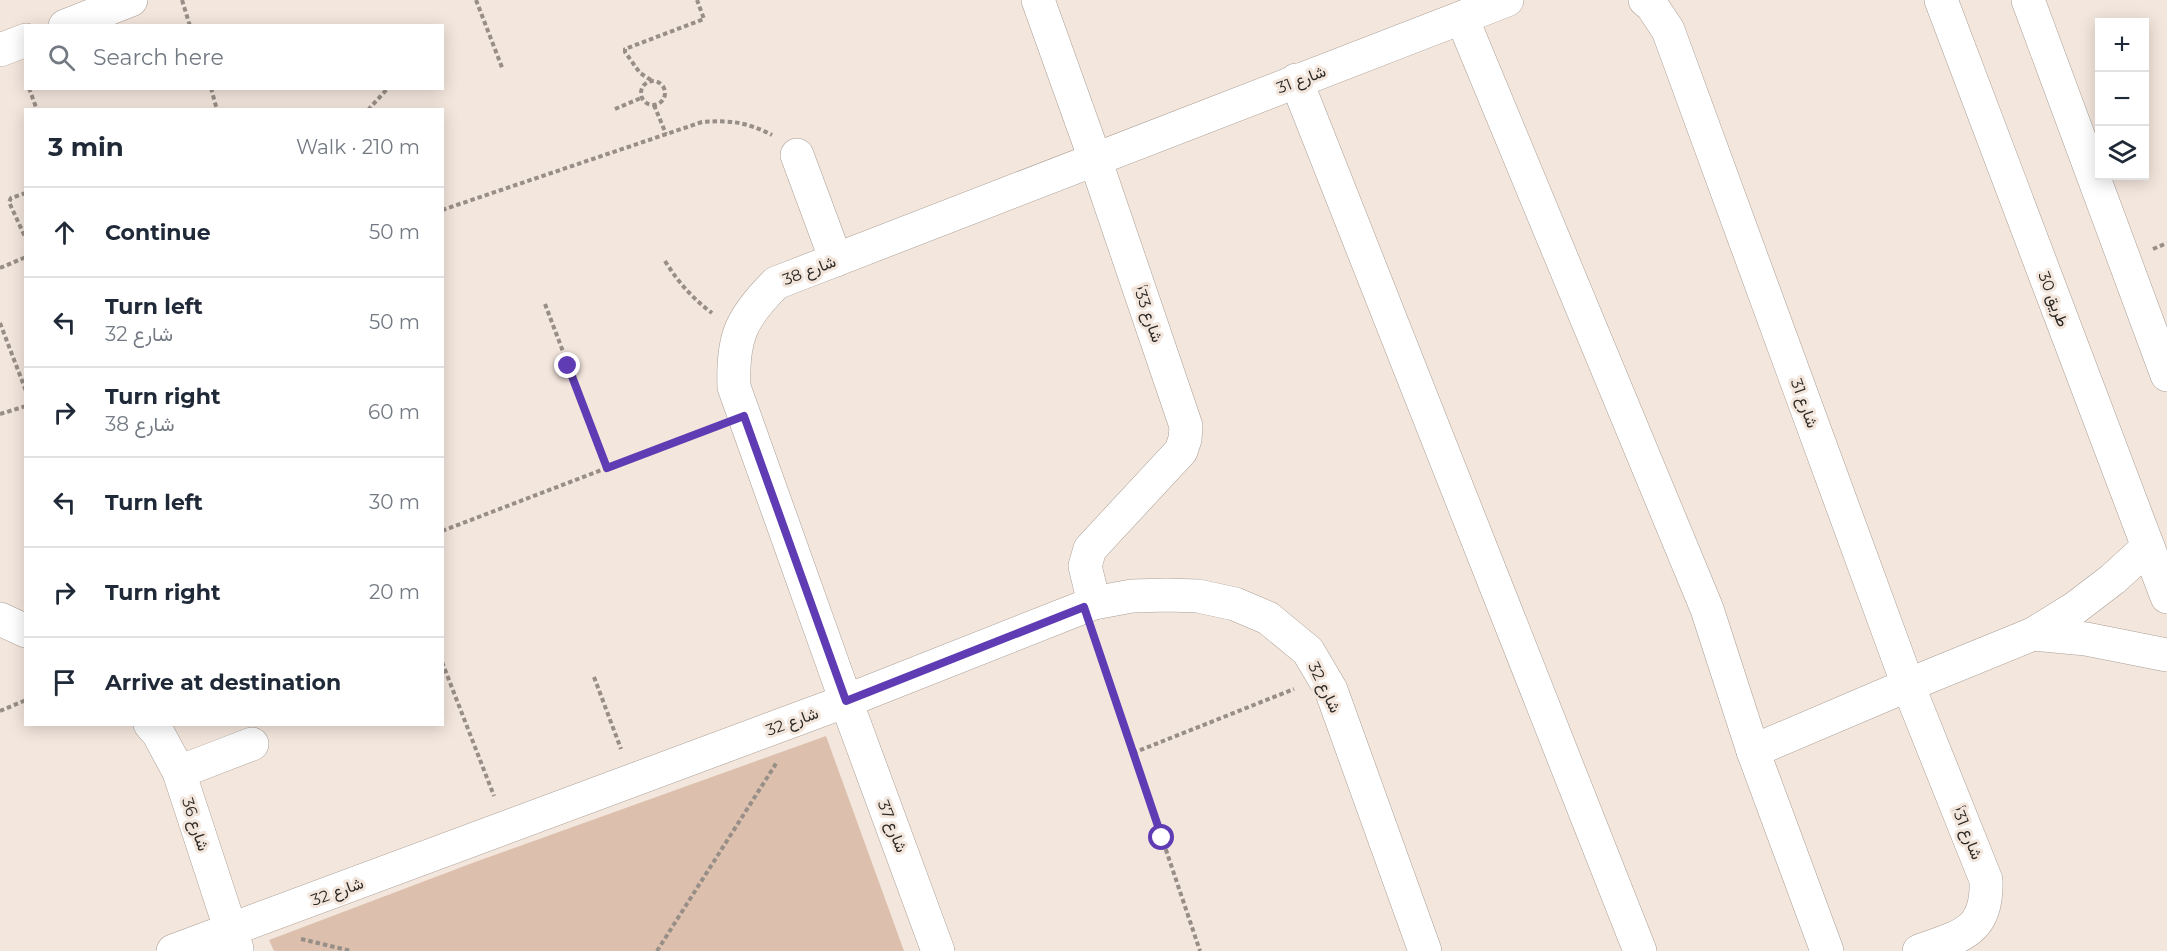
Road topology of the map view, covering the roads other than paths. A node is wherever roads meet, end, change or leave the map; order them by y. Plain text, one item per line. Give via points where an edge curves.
1 (131, 0) edge
2 (1038, 0) edge
3 (1507, 0) edge
4 (1645, 0) edge
5 (1941, 0) edge
6 (2028, 0) edge
7 (1462, 18) junction
8 (69, 24) edge
9 (24, 41) edge
10 (0, 50) edge
11 (1296, 80) junction
12 (797, 155) road end
13 (1095, 159) junction
14 (836, 260) junction
15 (2167, 375) edge
16 (2148, 547) junction
17 (2167, 597) edge
18 (1089, 605) junction
19 (0, 620) edge
20 (24, 630) edge
21 (2033, 634) junction
22 (2167, 656) edge
23 (1908, 685) junction
24 (846, 701) junction
25 (152, 726) edge
26 (252, 744) dead end
27 (1753, 751) junction
28 (179, 772) junction
29 (234, 940) edge
30 (173, 951) edge
31 (938, 951) edge
32 (1425, 951) edge
33 (1640, 951) edge
34 (1827, 951) edge
35 (1919, 951) edge

1 - 8 main road
2 - 13 main road, شارع 33أ
3 - 7 main road, شارع 31
4 - 23 main road, شارع 31 via 1668,30
5 - 16 main road, طريق 30
6 - 15 main road
7 - 11 main road, شارع 31
7 - 27 main road via 1707,609
9 - 10 main road
11 - 13 main road, شارع 31
11 - 33 main road
12 - 14 main road
13 - 14 main road, شارع 38
13 - 18 main road, شارع 33أ via 1186,426 1180,451 1090,549 1085,566
14 - 24 main road, شارع 38 via 776,283 755,304 740,328 733,357 734,387
16 - 17 main road, طريق 30
16 - 21 main road via 2094,594
18 - 24 main road, شارع 32
18 - 32 main road, شارع 32 via 1132,596 1198,596 1235,604 1268,618 1308,651 1331,690
19 - 20 main road
21 - 22 main road via 2086,639
21 - 23 main road
23 - 27 main road
23 - 35 main road, شارع 31أ via 1986,880 1987,897 1974,926 1960,936
24 - 29 main road, شارع 32 via 506,828
24 - 31 main road, شارع 37
25 - 28 main road, شارع 36
26 - 28 main road
27 - 34 main road
28 - 29 main road, شارع 36
29 - 30 main road, شارع 32

